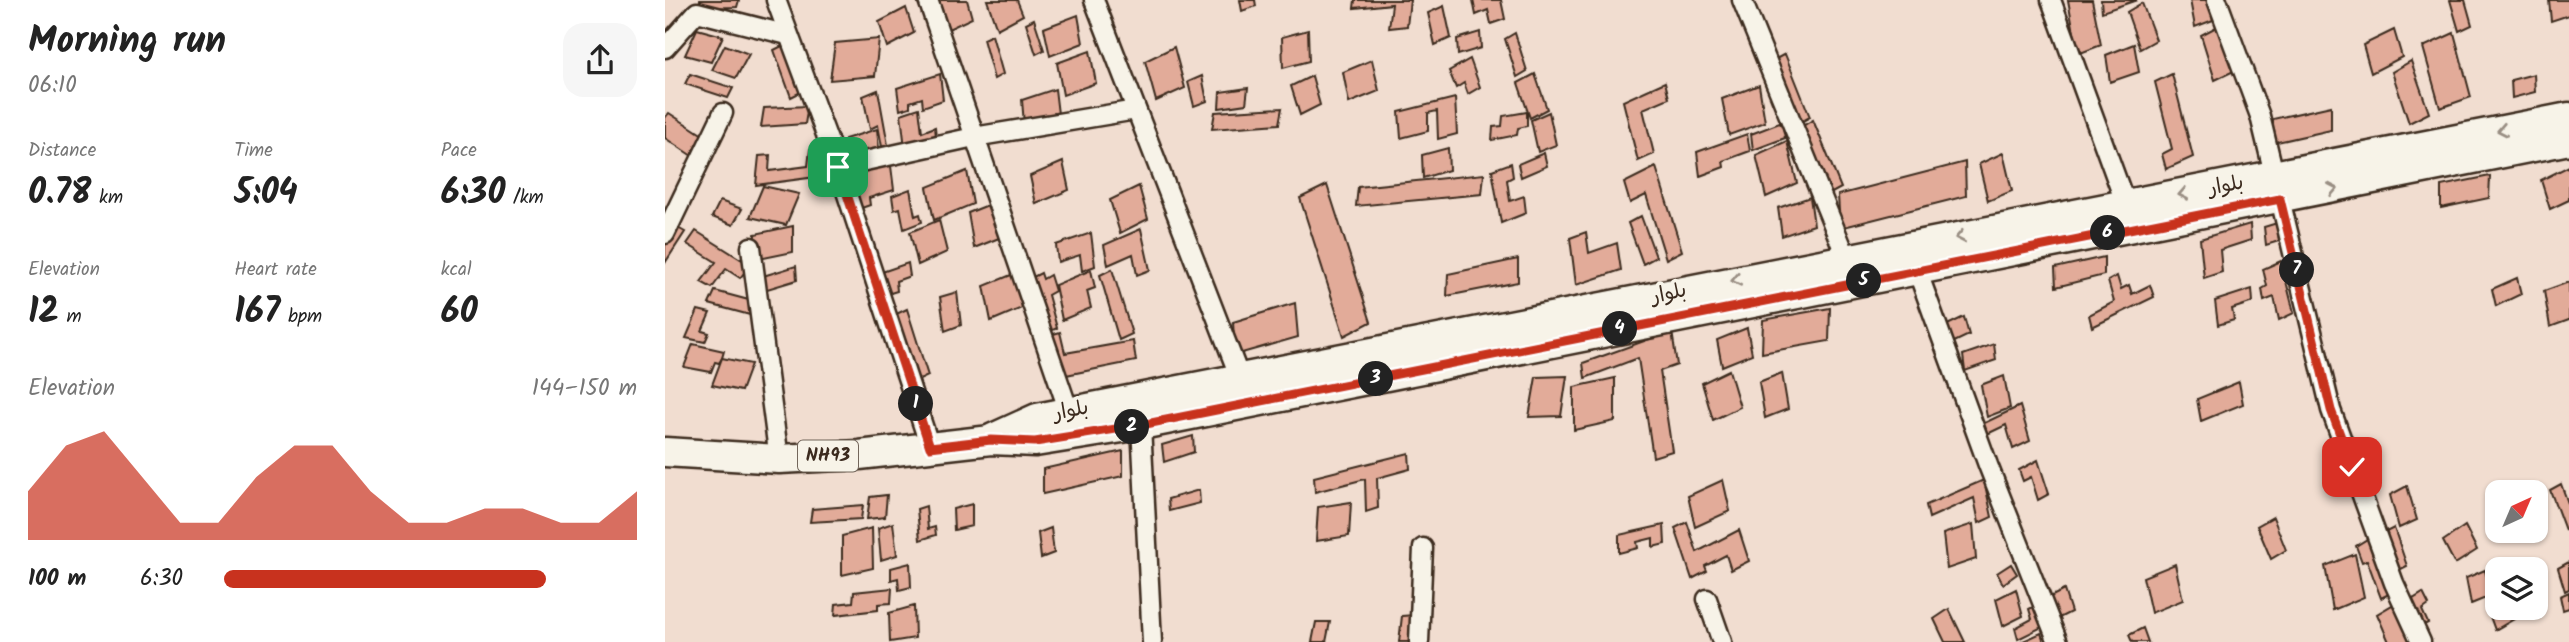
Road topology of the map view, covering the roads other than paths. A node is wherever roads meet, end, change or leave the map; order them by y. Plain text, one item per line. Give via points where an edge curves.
1 (776, 0) edge
2 (928, 0) edge
3 (1094, 0) edge
4 (1742, 0) edge
5 (2051, 0) edge
6 (2217, 0) edge
7 (788, 35) junction
8 (665, 48) edge
9 (1136, 110) junction
10 (723, 113) dead end
11 (2569, 117) edge
12 (974, 137) junction
13 (2569, 140) edge
14 (838, 167) junction
15 (2278, 187) junction
16 (2126, 205) junction
17 (665, 234) edge
18 (751, 247) dead end
19 (1847, 258) junction
20 (1917, 270) junction
21 (1240, 378) junction
22 (1298, 380) junction
23 (1069, 412) junction
24 (1141, 425) junction
25 (991, 440) junction
26 (930, 447) junction
27 (665, 452) edge
28 (779, 459) junction
29 (1423, 548) dead end
30 (1707, 599) dead end
31 (1152, 642) edge
32 (1419, 642) edge
33 (1722, 642) edge
34 (2058, 642) edge
35 (2421, 642) edge

1 - 7 street
2 - 12 street
3 - 9 street
4 - 19 street
5 - 16 street
6 - 15 street via 2260,116
7 - 8 street via 697,12
7 - 14 street
9 - 12 street
9 - 21 street
10 - 17 street
11 -> 15 main road, بلوار / NH93
12 - 14 street
12 - 23 street
15 -> 13 main road, بلوار / NH93
14 - 26 street
15 -> 16 main road, بلوار / NH93
15 - 20 main road, بلوار / NH93
15 - 35 street via 2331,410 2394,583
16 -> 19 main road, بلوار / NH93
18 - 28 street
19 -> 22 main road, بلوار / NH93
20 - 22 main road, بلوار / NH93
20 - 34 street
21 - 22 main road, بلوار / NH93
21 - 23 main road, بلوار / NH93
22 - 24 main road, بلوار / NH93
23 - 25 main road, بلوار / NH93 via 1037,418
24 - 25 main road, بلوار / NH93 via 1035,442
24 - 31 street
25 - 26 main road, NH93
26 - 28 main road, NH93
27 - 28 main road, NH93
29 - 32 street
30 - 33 street

